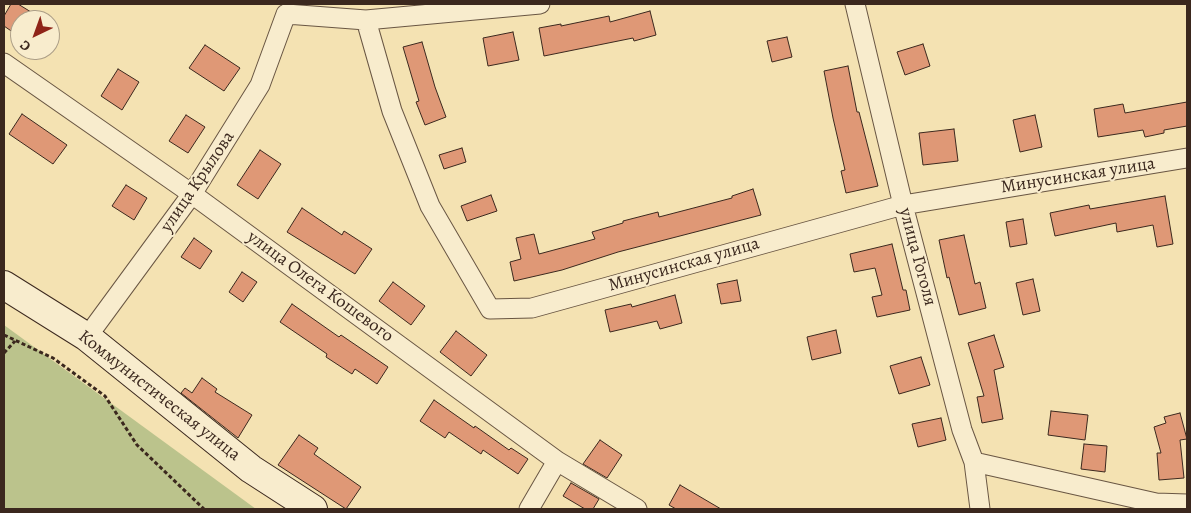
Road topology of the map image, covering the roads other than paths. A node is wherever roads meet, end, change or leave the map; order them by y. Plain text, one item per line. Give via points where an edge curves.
1 (540, 4) edge
2 (855, 4) edge
3 (285, 9) edge
4 (366, 20) junction
5 (4, 62) edge
6 (1187, 158) edge
7 (192, 194) junction
8 (903, 204) junction
9 (4, 286) edge
10 (88, 337) junction
11 (557, 461) junction
12 (974, 462) junction
13 (1187, 504) edge
14 (313, 509) edge
15 (529, 509) edge
16 (637, 509) edge
17 (980, 509) edge

1 - 4 street
2 - 8 street, улица Гоголя
3 - 4 street
3 - 7 street, улица Крылова via 260,85
4 - 8 street, Минусинская улица via 392,112 430,206 490,309 532,308
5 - 7 street, улица Олега Кошевого
6 - 8 street, Минусинская улица
7 - 10 street, улица Крылова
7 - 11 street, улица Олега Кошевого
8 - 12 street, улица Гоголя via 962,430
9 - 10 street, Коммунистическая улица
10 - 14 street, Коммунистическая улица via 251,469
11 - 15 street
11 - 16 street, улица Олега Кошевого
12 - 13 street via 1156,503
12 - 17 street, улица Гоголя

